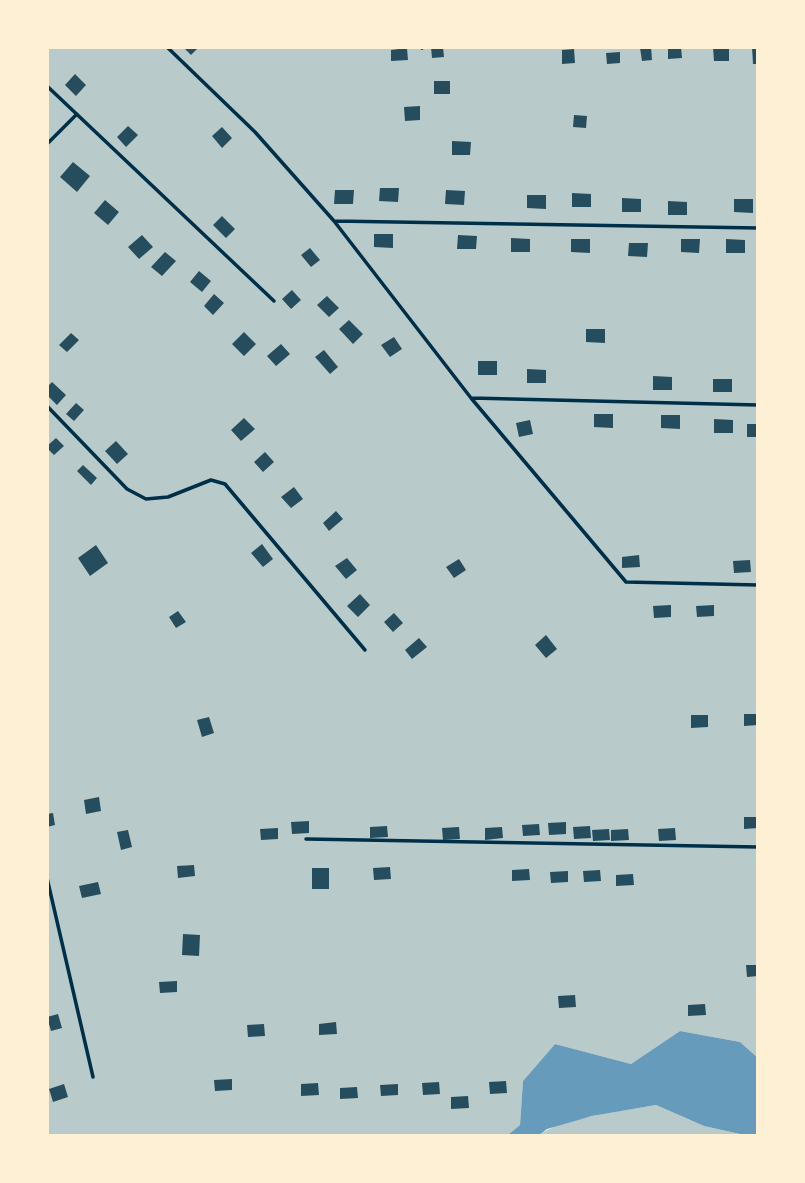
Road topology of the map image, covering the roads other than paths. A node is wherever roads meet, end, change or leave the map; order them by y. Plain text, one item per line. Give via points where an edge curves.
1 (167, 47) edge
2 (47, 86) edge
3 (77, 114) junction
4 (47, 144) edge
5 (334, 221) junction
6 (758, 228) edge
7 (274, 301) dead end
8 (471, 398) junction
9 (758, 405) edge
10 (47, 406) edge
11 (758, 585) edge
12 (365, 650) dead end
13 (306, 839) dead end
14 (758, 847) edge
15 (47, 878) edge
16 (93, 1077) dead end

1 - 5 lane via 255,132
2 - 3 lane
3 - 4 lane
3 - 7 lane
5 - 6 lane
5 - 8 lane
8 - 9 lane
8 - 11 lane via 626,582
10 - 12 lane via 127,489 146,499 168,497 211,480 225,484
13 - 14 lane
15 - 16 lane

